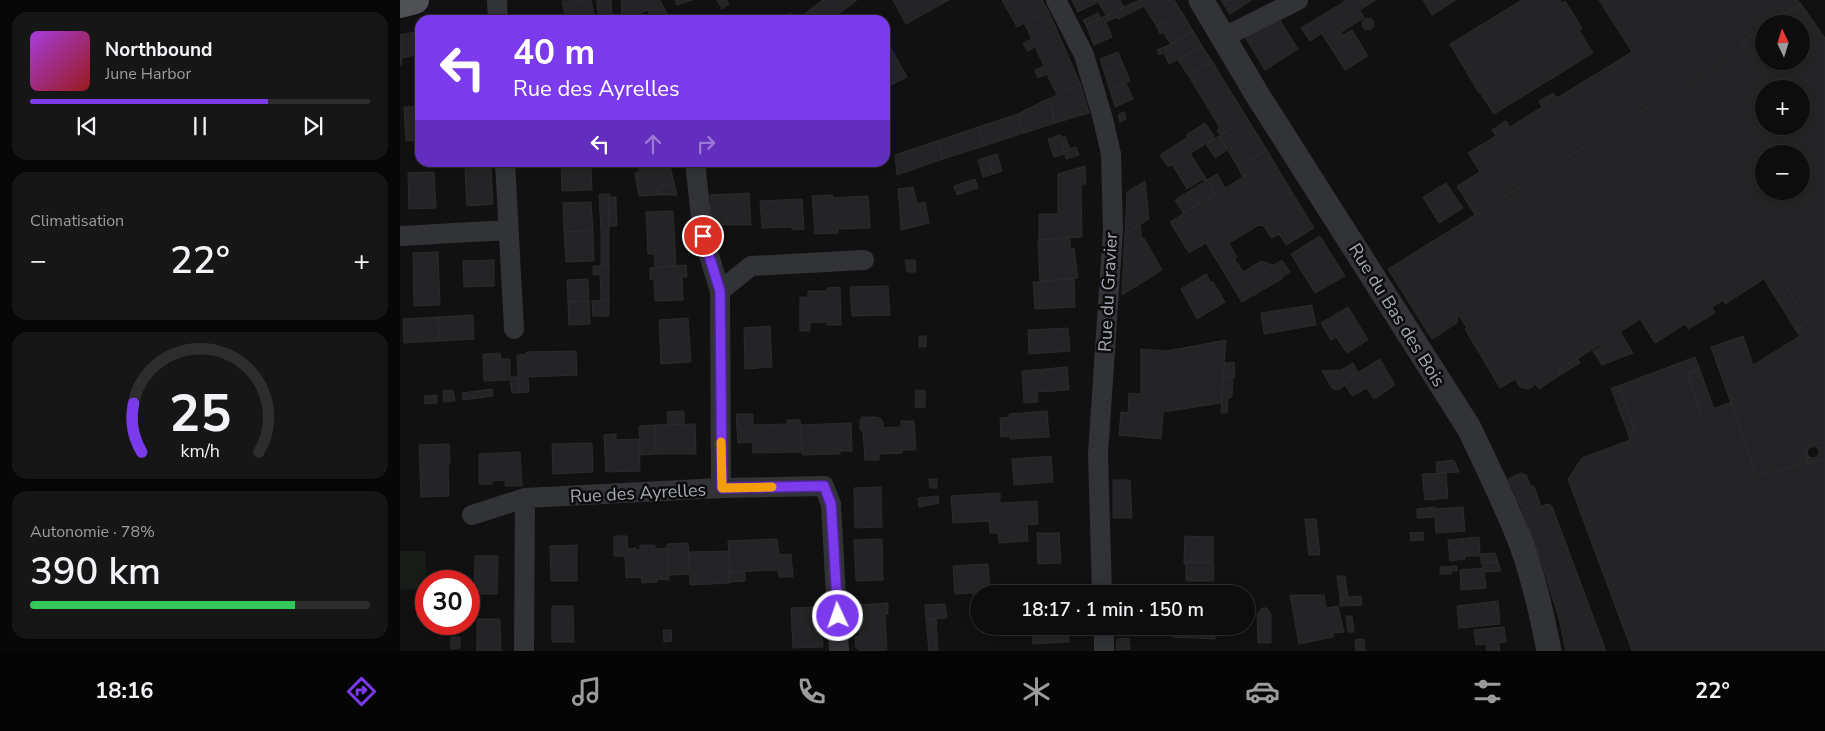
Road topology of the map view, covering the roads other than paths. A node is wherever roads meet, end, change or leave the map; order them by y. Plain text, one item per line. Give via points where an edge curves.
1 (415, 0) edge
2 (497, 0) edge
3 (1056, 0) edge
4 (1201, 0) edge
5 (1298, 0) edge
6 (400, 4) edge
7 (498, 15) edge
8 (1224, 37) junction
9 (505, 167) edge
10 (696, 167) edge
11 (508, 230) junction
12 (400, 236) edge
13 (864, 260) dead end
14 (720, 291) junction
15 (514, 329) dead end
16 (722, 488) junction
17 (525, 498) junction
18 (472, 515) dead end
19 (1102, 585) edge
20 (1104, 635) edge
21 (524, 651) edge
22 (840, 651) edge
23 (1104, 651) edge
24 (1549, 651) edge

1 - 6 main road
2 - 7 street
3 - 19 street, Rue du Gravier via 1084,55 1111,154 1113,230 1098,454
4 - 8 street, Rue du Bas des Bois
5 - 8 street
8 - 24 street, Rue du Bas des Bois via 1258,96 1469,428 1521,545 1540,606
9 - 11 street
10 - 14 street via 703,236
11 - 12 street
11 - 15 street
13 - 14 street via 751,266
14 - 16 street
16 - 17 street, Rue des Ayrelles
16 - 22 street, Rue des Ayrelles via 824,486 831,504
17 - 18 street, Rue des Ayrelles
17 - 21 street
20 - 23 street

